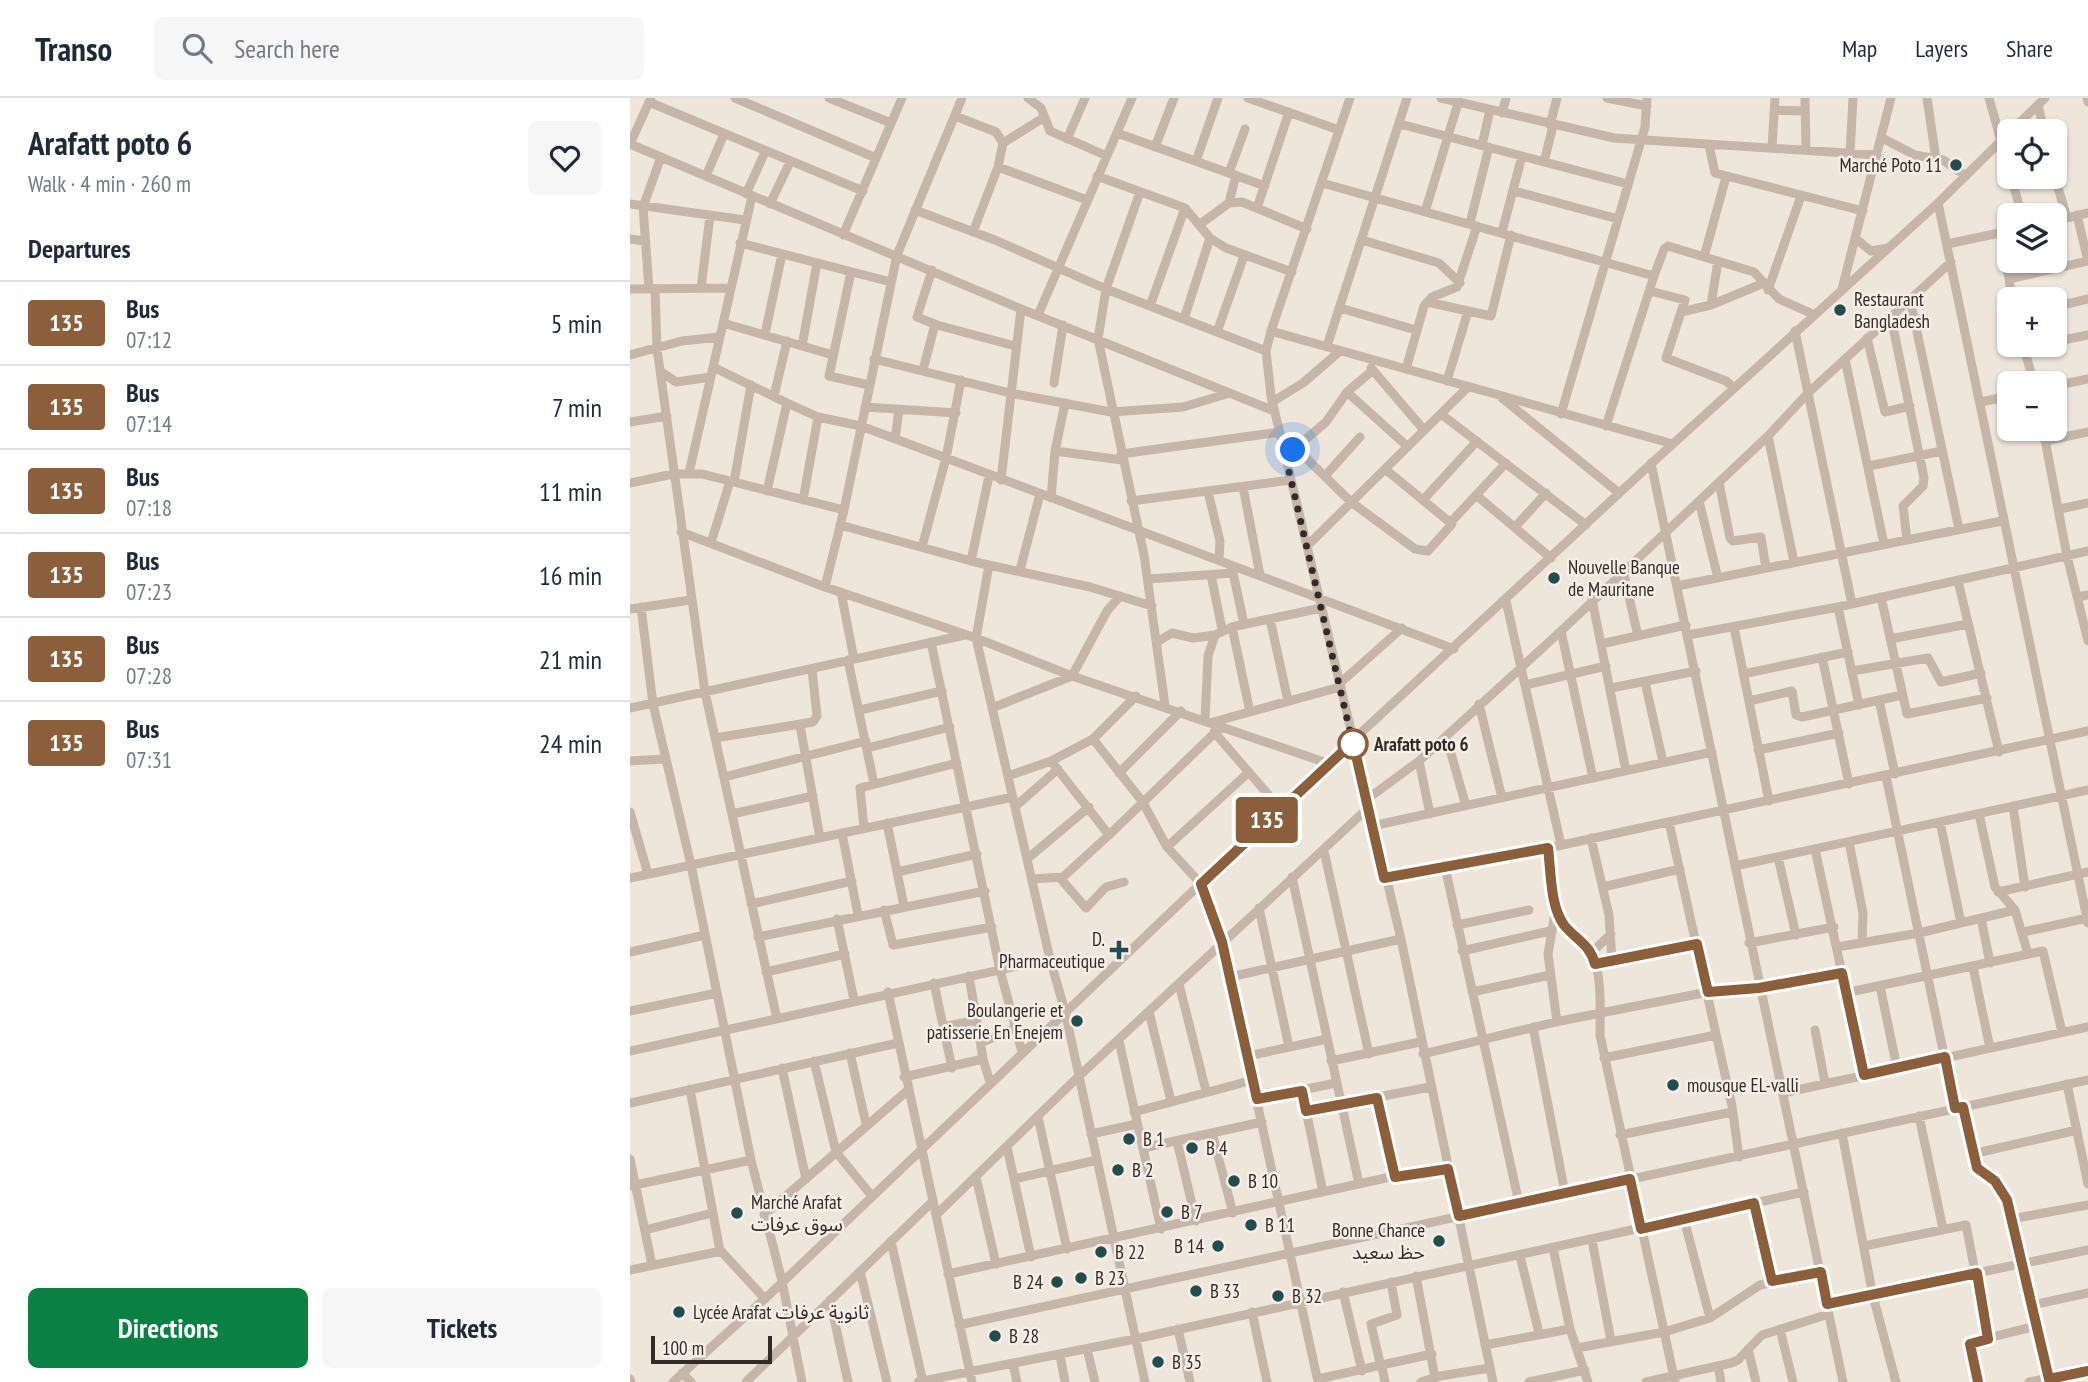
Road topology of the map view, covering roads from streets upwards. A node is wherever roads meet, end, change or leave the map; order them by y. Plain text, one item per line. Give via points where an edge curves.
1 (734, 98) edge
2 (829, 98) edge
3 (902, 98) edge
4 (1028, 98) edge
5 (1045, 98) edge
6 (1085, 98) edge
7 (1132, 98) edge
8 (1174, 98) edge
9 (1218, 98) edge
10 (1248, 98) edge
11 (1350, 98) edge
12 (1407, 98) edge
13 (1441, 98) edge
14 (1506, 98) edge
15 (1557, 98) edge
16 (1607, 98) edge
17 (1775, 98) edge
18 (1805, 98) edge
19 (1853, 98) edge
20 (1891, 98) edge
21 (1989, 98) edge
22 (960, 99) edge
23 (1930, 99) edge
24 (650, 100) edge
25 (1459, 100) edge
26 (2041, 101) edge
27 (1647, 102) edge
28 (1041, 108) junction
29 (1490, 110) junction
30 (1774, 110) junction
31 (1805, 111) junction
32 (1289, 113) junction
33 (1502, 113) junction
34 (955, 116) junction
35 (1043, 118) junction
36 (2023, 119) edge
37 (2043, 119) edge
38 (891, 123) junction
39 (1400, 124) junction
40 (1552, 126) junction
41 (1997, 127) edge
42 (1245, 129) dead end
43 (1339, 130) junction
44 (1117, 133) junction
45 (724, 134) junction
46 (1447, 136) junction
47 (1882, 138) junction
48 (1067, 139) junction
49 (1641, 141) junction
50 (1003, 143) junction
51 (630, 144) edge
52 (1709, 145) junction
53 (1997, 145) edge
54 (1155, 146) junction
55 (1485, 146) junction
56 (1772, 148) junction
57 (1806, 150) junction
58 (765, 152) junction
59 (1850, 153) junction
60 (1877, 155) junction
61 (1107, 156) junction
62 (1522, 156) junction
63 (661, 157) junction
64 (876, 158) junction
65 (1936, 159) junction
66 (1196, 160) junction
67 (790, 162) junction
68 (1544, 162) junction
69 (998, 167) junction
70 (1232, 174) junction
71 (706, 176) junction
72 (1097, 176) junction
73 (1966, 176) junction
74 (1726, 177) junction
75 (1322, 183) junction
76 (1628, 184) junction
77 (1265, 186) junction
78 (2060, 189) edge
79 (863, 191) junction
80 (1514, 191) junction
81 (1140, 192) junction
82 (749, 195) junction
83 (1801, 196) junction
84 (1377, 199) junction
85 (1087, 200) junction
86 (1229, 203) junction
87 (1938, 203) junction
88 (630, 204) edge
89 (770, 204) junction
90 (643, 207) junction
91 (1185, 208) junction
92 (1258, 208) junction
93 (915, 210) junction
94 (1863, 211) junction
95 (1425, 212) junction
96 (2088, 213) edge
97 (710, 216) junction
98 (2072, 217) junction
99 (2067, 218) edge
100 (1618, 219) junction
101 (745, 220) junction
102 (1199, 225) junction
103 (1474, 225) junction
104 (1307, 229) junction
105 (973, 232) junction
106 (1507, 233) junction
107 (1997, 233) edge
108 (843, 235) junction
109 (1210, 238) junction
110 (630, 239) edge
111 (1856, 239) junction
112 (645, 240) junction
113 (1362, 240) junction
114 (740, 243) junction
115 (1947, 244) junction
116 (1889, 247) junction
117 (782, 254) junction
118 (897, 256) junction
119 (1244, 256) junction
120 (1704, 257) junction
121 (1606, 261) junction
122 (1718, 261) junction
123 (2088, 261) edge
124 (1951, 262) junction
125 (817, 263) junction
126 (1058, 269) junction
127 (932, 270) junction
128 (850, 272) junction
129 (1292, 272) junction
130 (2008, 273) edge
131 (1654, 276) junction
132 (2009, 279) junction
133 (891, 282) junction
134 (1460, 283) junction
135 (1766, 287) junction
136 (2010, 287) edge
137 (701, 288) junction
138 (731, 288) junction
139 (630, 289) edge
140 (652, 289) junction
141 (1106, 289) junction
142 (1842, 290) junction
143 (1650, 291) junction
144 (1910, 299) junction
145 (2088, 299) edge
146 (1427, 302) junction
147 (2067, 304) edge
148 (1711, 305) junction
149 (1150, 306) junction
150 (1340, 307) junction
151 (1021, 309) junction
152 (1468, 311) junction
153 (1681, 312) junction
154 (1038, 315) junction
155 (1815, 315) junction
156 (1891, 317) junction
157 (1184, 319) junction
158 (723, 323) junction
159 (937, 325) junction
160 (1063, 325) junction
161 (1416, 330) junction
162 (1271, 331) junction
163 (1795, 331) junction
164 (1217, 332) junction
165 (765, 334) junction
166 (2088, 335) edge
167 (719, 337) junction
168 (1867, 338) junction
169 (1098, 339) junction
170 (2067, 339) edge
171 (787, 341) junction
172 (802, 346) junction
173 (1015, 346) junction
174 (1327, 346) junction
175 (657, 349) junction
176 (1266, 351) junction
177 (1340, 351) junction
178 (630, 355) edge
179 (833, 355) junction
180 (1362, 357) junction
181 (874, 359) junction
182 (1845, 359) junction
183 (1406, 369) junction
184 (923, 370) junction
185 (1373, 370) junction
186 (660, 371) junction
187 (712, 372) junction
188 (2088, 379) edge
189 (961, 380) junction
190 (1447, 381) junction
191 (1054, 383) dead end
192 (2067, 383) edge
193 (751, 385) junction
194 (869, 385) junction
195 (1468, 387) junction
196 (1734, 388) junction
197 (1347, 392) junction
198 (1010, 393) junction
199 (1230, 393) junction
200 (1808, 393) junction
201 (774, 396) junction
202 (1501, 397) junction
203 (1997, 399) edge
204 (1981, 402) junction
205 (787, 403) junction
206 (1065, 403) junction
207 (1273, 406) junction
208 (1910, 406) junction
209 (865, 407) junction
210 (899, 410) junction
211 (1111, 412) junction
212 (956, 413) junction
213 (1441, 414) junction
214 (1561, 414) junction
215 (667, 416) junction
216 (818, 416) junction
217 (630, 422) edge
218 (861, 426) junction
219 (1606, 426) junction
220 (1424, 430) junction
221 (1280, 432) junction
222 (2088, 432) edge
223 (1768, 436) junction
224 (2067, 436) edge
225 (1360, 437) dead end
226 (895, 439) junction
227 (1477, 441) junction
228 (2045, 441) edge
229 (1673, 444) junction
230 (1283, 446) junction
231 (1408, 447) junction
232 (1293, 450) junction
233 (1055, 451) junction
234 (1942, 451) junction
235 (1920, 456) junction
236 (1121, 457) junction
237 (946, 458) junction
238 (1506, 463) junction
239 (1651, 463) junction
240 (1869, 467) junction
241 (1385, 469) junction
242 (689, 473) junction
243 (673, 474) junction
244 (1325, 475) junction
245 (989, 476) junction
246 (1001, 480) junction
247 (1291, 480) junction
248 (732, 482) junction
249 (1719, 482) junction
250 (630, 483) edge
251 (1242, 487) junction
252 (768, 491) junction
253 (1208, 492) junction
254 (1546, 492) junction
255 (1619, 493) junction
256 (1040, 494) junction
257 (1476, 495) junction
258 (1051, 498) junction
259 (803, 500) junction
260 (1423, 500) junction
261 (1131, 501) junction
262 (1699, 501) junction
263 (1351, 502) junction
264 (2088, 503) edge
265 (2060, 509) junction
266 (844, 510) junction
267 (2002, 521) junction
268 (1451, 522) junction
269 (840, 525) junction
270 (1586, 525) junction
271 (1516, 526) junction
272 (1138, 529) junction
273 (1959, 529) junction
274 (1665, 530) junction
275 (681, 532) junction
276 (1907, 540) junction
277 (711, 543) junction
278 (1884, 544) junction
279 (1307, 546) junction
280 (922, 547) junction
281 (2088, 551) edge
282 (1841, 552) junction
283 (2067, 556) junction
284 (1551, 558) junction
285 (1219, 559) junction
286 (971, 561) junction
287 (1794, 562) junction
288 (989, 565) junction
289 (1232, 568) junction
290 (1766, 568) junction
291 (2013, 569) junction
292 (1020, 570) junction
293 (1623, 570) junction
294 (1211, 575) junction
295 (1260, 575) junction
296 (1718, 578) junction
297 (1148, 579) junction
298 (1958, 582) junction
299 (1677, 586) junction
300 (825, 587) junction
301 (841, 592) junction
302 (1120, 596) junction
303 (1319, 596) junction
304 (2083, 596) edge
305 (1881, 597) junction
306 (1592, 599) junction
307 (691, 600) junction
308 (1506, 601) junction
309 (1852, 604) junction
310 (1153, 606) junction
311 (640, 607) junction
312 (1838, 607) junction
313 (1321, 608) junction
314 (630, 609) edge
315 (1270, 619) junction
316 (1244, 624) junction
317 (1968, 624) junction
318 (1233, 626) junction
319 (1734, 626) junction
320 (1402, 628) junction
321 (1687, 630) junction
322 (1561, 631) junction
323 (1219, 632) junction
324 (971, 636) junction
325 (1638, 636) junction
326 (1890, 639) junction
327 (2088, 641) edge
328 (931, 642) junction
329 (1157, 642) junction
330 (1601, 644) junction
331 (1454, 649) junction
332 (1848, 652) junction
333 (1822, 657) junction
334 (851, 660) junction
335 (1895, 662) junction
336 (1521, 666) junction
337 (1606, 666) junction
338 (812, 670) junction
339 (1696, 671) junction
340 (1852, 671) junction
341 (1981, 673) junction
342 (1570, 674) junction
343 (1743, 674) junction
344 (1072, 676) junction
345 (1645, 682) junction
346 (1525, 685) junction
347 (1340, 686) junction
348 (1611, 688) junction
349 (942, 691) junction
350 (705, 692) junction
351 (1902, 695) junction
352 (1136, 696) junction
353 (1987, 698) junction
354 (1879, 700) junction
355 (1288, 701) junction
356 (1749, 701) junction
357 (653, 704) junction
358 (1479, 704) junction
359 (1165, 705) junction
360 (1859, 705) junction
361 (630, 708) edge
362 (992, 708) junction
363 (860, 710) junction
364 (1835, 710) junction
365 (1181, 711) junction
366 (1250, 712) junction
367 (800, 725) junction
368 (1214, 725) junction
369 (950, 727) junction
370 (2088, 732) edge
371 (1839, 733) junction
372 (1446, 736) junction
373 (715, 738) junction
374 (1093, 739) junction
375 (2049, 740) junction
376 (1353, 742) junction
377 (867, 744) junction
378 (1758, 750) junction
379 (1712, 752) junction
380 (1999, 752) junction
381 (806, 756) junction
382 (664, 759) junction
383 (630, 761) edge
384 (1419, 761) junction
385 (957, 762) junction
386 (1663, 762) junction
387 (1330, 764) junction
388 (1054, 765) junction
389 (1626, 771) junction
390 (1249, 772) junction
391 (1119, 773) junction
392 (1890, 775) junction
393 (1008, 776) junction
394 (724, 778) junction
395 (1592, 778) junction
396 (874, 784) junction
397 (1849, 784) junction
398 (1549, 788) junction
399 (2088, 790) edge
400 (813, 796) junction
401 (2061, 796) junction
402 (1502, 798) junction
403 (1142, 801) junction
404 (1769, 801) junction
405 (1014, 802) junction
406 (1367, 804) junction
407 (967, 806) junction
408 (1466, 806) junction
409 (2013, 806) junction
410 (1089, 807) junction
411 (1280, 808) junction
412 (1724, 810) junction
413 (630, 812) edge
414 (732, 814) junction
415 (1430, 814) junction
416 (1979, 814) junction
417 (1669, 822) junction
418 (1940, 822) junction
419 (887, 823) junction
420 (1372, 826) junction
421 (864, 828) junction
422 (1897, 831) junction
423 (842, 833) junction
424 (1109, 835) junction
425 (820, 838) junction
426 (1591, 838) junction
427 (1849, 842) junction
428 (1561, 845) junction
429 (1167, 847) junction
430 (1548, 848) junction
431 (1815, 849) junction
432 (1324, 850) junction
433 (977, 854) junction
434 (741, 855) junction
435 (1778, 857) junction
436 (1027, 859) junction
437 (691, 865) junction
438 (1735, 866) junction
439 (1444, 867) junction
440 (1680, 869) junction
441 (897, 872) junction
442 (2083, 873) edge
443 (648, 874) junction
444 (1292, 877) junction
445 (630, 878) edge
446 (1060, 878) junction
447 (1384, 878) junction
448 (1031, 879) junction
449 (852, 881) junction
450 (1124, 882) dead end
451 (1201, 884) junction
452 (1603, 887) junction
453 (2025, 887) junction
454 (985, 891) junction
455 (1998, 892) junction
456 (751, 904) junction
457 (904, 906) junction
458 (1556, 907) junction
459 (1259, 908) junction
460 (884, 910) junction
461 (1530, 910) dead end
462 (2015, 910) junction
463 (858, 915) junction
464 (1981, 918) junction
465 (837, 919) junction
466 (2088, 920) edge
467 (1961, 923) junction
468 (1457, 925) junction
469 (992, 927) junction
470 (1834, 927) junction
471 (1550, 931) junction
472 (2022, 932) junction
473 (1919, 933) junction
474 (1611, 934) junction
475 (1796, 934) junction
476 (705, 935) junction
477 (758, 937) junction
478 (1401, 939) junction
479 (1222, 942) junction
480 (1749, 943) junction
481 (1862, 943) junction
482 (1697, 944) junction
483 (1837, 947) junction
484 (1462, 951) junction
485 (630, 952) edge
486 (1346, 952) junction
487 (1592, 952) junction
488 (845, 954) junction
489 (2028, 954) junction
490 (1050, 959) junction
491 (1310, 960) junction
492 (1612, 960) junction
493 (1990, 963) junction
494 (1595, 964) junction
495 (1973, 967) junction
496 (1273, 968) junction
497 (1000, 970) junction
498 (766, 972) junction
499 (1842, 973) junction
500 (1550, 975) junction
501 (970, 976) junction
502 (1230, 977) junction
503 (1928, 977) junction
504 (934, 983) junction
505 (1179, 984) junction
506 (1880, 986) junction
507 (1759, 988) junction
508 (888, 992) junction
509 (1472, 992) junction
510 (1708, 992) junction
511 (717, 993) junction
512 (1845, 993) junction
513 (855, 1000) junction
514 (1065, 1010) junction
515 (630, 1011) edge
516 (1149, 1012) junction
517 (1602, 1014) junction
518 (778, 1019) junction
519 (977, 1020) junction
520 (1557, 1022) junction
521 (943, 1027) junction
522 (1533, 1027) junction
523 (2088, 1027) edge
524 (1015, 1028) junction
525 (1815, 1030) dead end
526 (725, 1032) junction
527 (2062, 1032) junction
528 (1716, 1035) junction
529 (1327, 1039) junction
530 (1482, 1039) junction
531 (1119, 1041) junction
532 (981, 1042) junction
533 (1420, 1042) junction
534 (898, 1043) junction
535 (1289, 1047) junction
536 (1990, 1048) junction
537 (630, 1051) edge
538 (1022, 1052) junction
539 (850, 1053) junction
540 (1369, 1054) junction
541 (1423, 1054) junction
542 (1248, 1056) junction
543 (1945, 1057) junction
544 (1604, 1058) junction
545 (983, 1059) junction
546 (814, 1061) junction
547 (1331, 1061) junction
548 (782, 1068) junction
549 (951, 1068) junction
550 (1897, 1068) junction
551 (1864, 1075) junction
552 (1079, 1076) junction
553 (904, 1077) junction
554 (734, 1079) junction
555 (1253, 1080) junction
556 (2088, 1080) edge
557 (990, 1082) junction
558 (1336, 1083) junction
559 (1825, 1083) junction
560 (2067, 1084) junction
561 (1430, 1087) junction
562 (690, 1089) junction
563 (907, 1091) junction
564 (1206, 1091) junction
565 (1302, 1091) junction
566 (1783, 1093) junction
567 (1377, 1098) junction
568 (1257, 1099) junction
569 (1171, 1101) junction
570 (630, 1103) edge
571 (1340, 1105) junction
572 (1959, 1107) junction
573 (1306, 1111) junction
574 (1135, 1112) junction
575 (1732, 1112) junction
576 (1919, 1116) junction
577 (1038, 1117) junction
578 (1262, 1122) junction
579 (866, 1124) junction
580 (1137, 1124) junction
581 (2077, 1130) junction
582 (1212, 1133) junction
583 (1842, 1133) junction
584 (1091, 1134) junction
585 (1620, 1135) junction
586 (1177, 1141) junction
587 (1794, 1143) junction
588 (1007, 1147) junction
589 (920, 1148) junction
590 (1143, 1149) junction
591 (836, 1152) junction
592 (1972, 1154) junction
593 (1739, 1157) junction
594 (630, 1160) edge
595 (751, 1160) junction
596 (1097, 1160) junction
597 (1448, 1169) junction
598 (704, 1171) junction
599 (1049, 1171) junction
600 (976, 1177) junction
601 (1395, 1177) junction
602 (806, 1179) junction
603 (1630, 1179) junction
604 (1014, 1180) junction
605 (1359, 1184) junction
606 (2088, 1184) edge
607 (633, 1186) edge
608 (1323, 1192) junction
609 (1804, 1192) junction
610 (1565, 1193) junction
611 (872, 1195) junction
612 (933, 1201) junction
613 (1279, 1202) junction
614 (1519, 1203) junction
615 (1754, 1203) junction
616 (2088, 1205) edge
617 (712, 1213) junction
618 (1233, 1213) junction
619 (936, 1214) junction
620 (764, 1215) junction
621 (1459, 1216) junction
622 (1684, 1219) junction
623 (2011, 1220) junction
624 (1196, 1221) junction
625 (1161, 1229) junction
626 (1641, 1229) junction
627 (1943, 1229) junction
628 (645, 1230) junction
629 (1114, 1240) junction
630 (1592, 1240) junction
631 (891, 1241) junction
632 (1864, 1246) junction
633 (1553, 1248) junction
634 (1067, 1249) junction
635 (2088, 1250) edge
636 (720, 1251) junction
637 (1290, 1253) junction
638 (1520, 1256) junction
639 (1031, 1257) junction
640 (2024, 1263) junction
641 (996, 1264) junction
642 (652, 1265) junction
643 (1469, 1267) junction
644 (630, 1270) edge
645 (860, 1271) junction
646 (1821, 1272) junction
647 (1977, 1273) junction
648 (948, 1274) junction
649 (1416, 1276) junction
650 (782, 1281) junction
651 (1772, 1281) junction
652 (1391, 1282) junction
653 (1125, 1289) junction
654 (1343, 1292) junction
655 (2088, 1293) edge
656 (1873, 1296) junction
657 (765, 1299) junction
658 (830, 1300) junction
659 (1301, 1301) junction
660 (2032, 1305) junction
661 (1828, 1309) junction
662 (1252, 1312) junction
663 (1710, 1318) junction
664 (959, 1325) junction
665 (2036, 1326) junction
666 (1178, 1329) junction
667 (1570, 1329) junction
668 (1780, 1329) junction
669 (1664, 1332) junction
670 (1539, 1333) junction
671 (793, 1338) junction
672 (1135, 1339) junction
673 (1988, 1339) junction
674 (1611, 1341) junction
675 (1485, 1345) junction
676 (1577, 1348) junction
677 (1087, 1349) junction
678 (1748, 1349) junction
679 (1060, 1354) junction
680 (1432, 1354) junction
681 (1013, 1364) junction
682 (1718, 1366) junction
683 (1381, 1367) junction
684 (1490, 1368) junction
685 (1585, 1370) junction
686 (1362, 1371) junction
687 (2088, 1371) edge
688 (682, 1373) junction
689 (971, 1377) edge
690 (1435, 1378) junction
691 (1674, 1379) edge
692 (2049, 1379) junction
693 (1549, 1380) edge
694 (1318, 1381) edge
695 (673, 1382) edge
696 (691, 1382) edge
697 (746, 1382) edge
698 (802, 1382) edge
699 (848, 1382) edge
700 (887, 1382) edge
701 (921, 1382) edge
702 (1017, 1382) edge
703 (1065, 1382) edge
704 (1094, 1382) edge
705 (1144, 1382) edge
706 (1189, 1382) edge
707 (1267, 1382) edge
708 (1385, 1382) edge
709 (1421, 1382) edge
710 (1493, 1382) edge
711 (1529, 1382) edge
712 (1588, 1382) edge
713 (1646, 1382) edge
714 (1721, 1382) edge
715 (1756, 1382) edge
716 (1793, 1382) edge
717 (1843, 1382) edge
718 (1896, 1382) edge
719 (1978, 1382) edge
720 (2029, 1382) edge

1 - 64 street
2 - 38 street
3 - 38 street
4 - 28 street
5 - 28 street
6 - 48 street
7 - 44 street
8 - 54 street
9 - 66 street
10 - 32 street
11 - 43 street
12 - 39 street
13 - 25 street
14 - 33 street
15 - 40 street
16 - 27 street
17 - 30 street
18 - 31 street
19 - 59 street
20 - 47 street
21 - 41 street
22 - 34 street
23 - 65 street
24 - 45 street
24 - 51 street
25 - 29 street
25 - 46 street
26 - 36 street
26 - 37 street
27 - 49 street
28 - 35 street
29 - 33 street
29 - 55 street
30 - 31 street
30 - 56 street
31 - 57 street
32 - 43 street
32 - 77 street
33 - 40 street
34 - 50 street via 996,132
34 - 93 street
35 - 48 street via 1050,131
35 - 50 street
38 - 64 street
39 - 46 street
39 - 84 street
40 - 49 street
40 - 68 street
42 - 70 street
43 - 75 street
44 - 54 street
44 - 61 street
45 - 58 street
45 - 71 street
46 - 55 street
46 - 95 street
47 - 60 street
47 - 65 street via 1915,155
48 - 61 street
49 - 52 street
49 - 76 street
50 - 69 street
51 - 63 street
52 - 56 street
52 - 74 street via 1712,169
53 - 73 street
54 - 66 street
55 - 62 street
55 - 103 street
56 - 57 street
57 - 59 street
58 - 67 street
58 - 82 street
59 - 60 street
60 - 94 street
61 - 72 street
62 - 68 street
62 - 80 street
63 - 71 street
63 - 90 street
64 - 79 street
65 - 73 street
66 - 70 street
67 - 79 street
67 - 89 street
68 - 76 street
69 - 85 street
69 - 105 street
70 - 77 street
70 - 86 street
71 - 82 street
72 - 81 street
72 - 85 street
73 - 87 street
74 - 83 street
74 - 120 street
75 - 84 street
75 - 104 street
76 - 100 street
77 - 92 street
78 - 98 street
79 - 108 street
80 - 100 street
80 - 106 street
81 - 91 street
81 - 141 street
82 - 89 street
82 - 101 street
83 - 94 street
83 - 135 street
84 - 95 street
84 - 113 street
85 - 126 street
86 - 92 street
86 - 102 street
87 - 115 street
87 - 116 street
88 - 90 street
89 - 108 street
90 - 97 street
90 - 112 street
91 - 102 street
91 - 149 street
92 - 104 street
93 - 105 street
93 - 118 street
94 - 111 street
95 - 103 street
96 - 98 street
97 - 101 street
97 - 137 street
98 - 99 street
98 - 123 street
100 - 121 street
101 - 114 street
102 - 109 street
103 - 106 street
103 - 134 street
104 - 129 street
105 - 126 street
106 - 121 street
106 - 152 street via 1493,314
107 - 115 street
108 - 118 street
109 - 119 street
109 - 157 street
110 - 112 street
111 - 116 street via 1871,251
111 - 142 street
112 - 140 street
113 - 134 street via 1439,263
113 - 150 street
114 - 117 street
114 - 138 street
115 - 124 street
116 - 142 street
117 - 125 street
117 - 165 street
118 - 127 street
118 - 133 street
119 - 129 street
119 - 164 street
120 - 122 street
120 - 131 street via 1666,247
121 - 131 street
121 - 214 street
122 - 135 street via 1754,272
122 - 148 street
123 - 132 street
124 - 144 street
124 - 204 street
125 - 128 street
125 - 172 street
126 - 141 street
126 - 154 street
127 - 151 street
127 - 159 street via 917,317
128 - 133 street
128 - 179 street
129 - 162 street
130 - 132 street
131 - 143 street
132 - 136 street
133 - 181 street
134 - 146 street
135 - 148 street
135 - 155 street via 1779,299
137 - 138 street
137 - 140 street
138 - 158 street
139 - 140 street
140 - 175 street
141 - 149 street
141 - 169 street
142 - 155 street
143 - 153 street via 1685,300
143 - 219 street
144 - 156 street
144 - 234 street
145 - 147 street
146 - 152 street
146 - 161 street
148 - 153 street
149 - 157 street
150 - 161 street
150 - 174 street
151 - 154 street
151 - 173 street
152 - 190 street
153 - 196 street via 1666,358
154 - 160 street
155 - 163 street
156 - 168 street
156 - 208 street
157 - 164 street
158 - 165 street
158 - 167 street
159 - 173 street
159 - 184 street
160 - 169 street
160 - 191 street
161 - 183 street
162 - 174 street
162 - 176 street
163 - 196 street
163 - 200 street
164 - 176 street
165 - 171 street
166 - 170 street
167 - 175 street
167 - 187 street
168 - 182 street
168 - 208 street via 1885,412
169 - 199 street
169 - 211 street
171 - 172 street
171 - 201 street
172 - 179 street
173 - 198 street
174 - 177 street
175 - 178 street
175 - 186 street
176 - 207 street
177 - 180 street
177 - 207 street
179 - 194 street via 831,377
180 - 183 street
180 - 185 street
181 - 184 street
181 - 194 street
182 - 200 street
182 - 240 street
183 - 190 street
184 - 189 street
185 - 197 street
185 - 220 street
186 - 187 street via 676,382
186 - 215 street
187 - 193 street
187 - 242 street
188 - 192 street
189 - 198 street
189 - 212 street
190 - 195 street
193 - 201 street
193 - 248 street
194 - 209 street
195 - 202 street
195 - 213 street
196 - 229 street
197 - 231 street
197 - 232 street via 1326,422
198 - 206 street
198 - 246 street
199 - 207 street
199 - 211 street via 1183,407
200 - 223 street
200 - 282 street
201 - 205 street
202 - 214 street
202 - 255 street
203 - 204 street
204 - 267 street
205 - 216 street
205 - 252 street
206 - 211 street
206 - 233 street
207 - 221 street
208 - 235 street
209 - 210 street
209 - 218 street
210 - 212 street
210 - 226 street
211 - 236 street
212 - 237 street
213 - 220 street
213 - 227 street
214 - 219 street
215 - 217 street
215 - 243 street
216 - 218 street
216 - 259 street
218 - 226 street
218 - 266 street
219 - 229 street
220 - 231 street
221 - 230 street
221 - 236 street
222 - 224 street
223 - 249 street
223 - 287 street
225 - 244 street
226 - 237 street
227 - 238 street
227 - 260 street
228 - 265 street
229 - 239 street
230 - 232 street
230 - 247 street
231 - 241 street
232 - 244 street
233 - 236 street
233 - 258 street
234 - 235 street
234 - 273 street
235 - 240 street
235 - 276 street via 1923,486 1903,506
236 - 261 street
237 - 245 street
237 - 280 street
238 - 254 street
238 - 257 street
239 - 255 street
239 - 274 street
240 - 278 street
241 - 260 street
241 - 263 street
242 - 243 street
242 - 248 street
243 - 250 street
243 - 275 street
244 - 263 street
245 - 246 street
245 - 286 street
246 - 256 street
247 - 251 street
247 - 279 street
248 - 252 street
248 - 277 street
249 - 262 street
249 - 290 street via 1730,538 1760,537
251 - 253 street
251 - 295 street
252 - 259 street
253 - 261 street
253 - 285 street via 1220,541
254 - 270 street
254 - 271 street
255 - 270 street
256 - 258 street
256 - 292 street
257 - 268 street
257 - 271 street
258 - 272 street
259 - 266 street
260 - 268 street
261 - 272 street
262 - 274 street
262 - 296 street
263 - 268 street via 1421,552 1452,527
263 - 279 street
264 - 265 street
265 - 283 street
266 - 269 street
267 - 273 street
267 - 291 street
269 - 280 street
269 - 300 street
270 - 284 street
271 - 284 street
272 - 285 street
272 - 297 street
273 - 276 street
274 - 293 street
274 - 299 street
275 - 277 street
275 - 307 street
276 - 278 street
277 - 300 street
278 - 282 street
279 - 303 street
280 - 286 street
281 - 283 street
282 - 287 street
282 - 309 street
283 - 291 street
283 - 304 street
284 - 308 street
285 - 289 street
286 - 288 street
287 - 290 street
288 - 292 street
288 - 324 street
289 - 294 street
289 - 295 street
289 - 316 street
290 - 296 street
291 - 298 street
291 - 375 street
292 - 302 street
293 - 306 street
293 - 325 street
294 - 297 street
294 - 323 street
295 - 303 street
296 - 299 street
297 - 310 street
298 - 305 street
298 - 317 street
299 - 321 street
300 - 301 street
301 - 324 street
301 - 334 street
302 - 310 street
302 - 344 street
303 - 313 street
303 - 320 street
304 - 327 street
305 - 309 street
305 - 326 street
306 - 322 street
306 - 330 street
307 - 311 street
307 - 350 street
308 - 331 street
308 - 336 street
309 - 312 street
310 - 329 street
311 - 314 street
311 - 357 street
312 - 319 street
312 - 332 street
313 - 315 street
313 - 347 street
315 - 316 street
315 - 355 street
316 - 318 street
317 - 326 street
317 - 341 street
318 - 323 street
318 - 366 street
319 - 321 street
319 - 343 street
320 - 331 street
320 - 347 street
321 - 325 street
321 - 339 street
322 - 336 street
322 - 342 street
323 - 329 street via 1193,638 1172,633
323 - 368 street via 1208,656
324 - 328 street
324 - 344 street
324 - 362 street
325 - 330 street
326 - 335 street
328 - 334 street
328 - 349 street
329 - 359 street
330 - 337 street
331 - 376 street
332 - 333 street
332 - 340 street
333 - 343 street
333 - 364 street
334 - 338 street
334 - 363 street
335 - 340 street
335 - 341 street via 1928,658 1941,682
335 - 351 street
336 - 346 street
336 - 358 street
337 - 342 street
337 - 348 street
338 - 350 street
338 - 367 street via 817,716
339 - 345 street
339 - 379 street
340 - 360 street
341 - 353 street
342 - 346 street
342 - 395 street
343 - 356 street
344 - 352 street
344 - 362 street
345 - 348 street
345 - 386 street
346 - 398 street
347 - 355 street
347 - 376 street
348 - 389 street
349 - 363 street
349 - 369 street
350 - 357 street
350 - 373 street
351 - 353 street via 1910,715
351 - 354 street
352 - 359 street
352 - 374 street
353 - 380 street
354 - 360 street
354 - 392 street
355 - 366 street
356 - 364 street via 1792,691 1798,717
356 - 378 street
357 - 361 street
357 - 382 street
358 - 372 street
358 - 402 street
359 - 365 street
360 - 364 street
362 - 393 street
363 - 377 street
364 - 371 street
365 - 368 street
365 - 391 street
366 - 368 street
367 - 373 street
367 - 381 street
368 - 387 street
368 - 390 street
368 - 403 street
369 - 377 street
369 - 385 street
370 - 375 street
371 - 378 street
371 - 397 street
372 - 384 street
372 - 408 street
373 - 394 street
374 - 388 street
374 - 391 street
375 - 380 street
375 - 401 street
376 - 387 street
376 - 406 street
377 - 381 street
377 - 396 street
378 - 404 street
379 - 386 street
379 - 412 street
380 - 392 street
381 - 394 street
381 - 400 street
382 - 383 street
382 - 437 street
384 - 406 street
384 - 415 street
385 - 396 street
385 - 407 street
386 - 389 street
387 - 411 street
388 - 393 street
388 - 405 street
388 - 410 street
389 - 395 street
390 - 411 street
390 - 429 street
391 - 403 street
392 - 397 street
392 - 422 street
393 - 405 street
394 - 414 street
395 - 398 street
396 - 421 street via 858,792
397 - 404 street
398 - 402 street
398 - 428 street
399 - 401 street
400 - 414 street
400 - 425 street
401 - 409 street
401 - 442 street
402 - 408 street
403 - 424 street
403 - 429 street
404 - 412 street
405 - 407 street
405 - 436 street
406 - 420 street
406 - 432 street
407 - 419 street
407 - 433 street
408 - 415 street
409 - 416 street
409 - 453 street
410 - 424 street
410 - 436 street
411 - 451 street
412 - 417 street
412 - 438 street
413 - 443 street
414 - 434 street
415 - 420 street
416 - 418 street
416 - 455 street
417 - 426 street
417 - 440 street
418 - 422 street
418 - 467 street
419 - 421 street
419 - 441 street
420 - 447 street
421 - 423 street
422 - 427 street
422 - 473 street
423 - 425 street
423 - 449 street
424 - 446 street
425 - 434 street
426 - 428 street
426 - 452 street
427 - 431 street
427 - 481 street via 1863,913
428 - 430 street
429 - 451 street
430 - 439 street
430 - 458 street
431 - 435 street
431 - 470 street
432 - 444 street
432 - 486 street
433 - 441 street
433 - 454 street
434 - 437 street
434 - 456 street
435 - 438 street
435 - 475 street
436 - 448 street
437 - 443 street
437 - 476 street
438 - 480 street
439 - 447 street
439 - 468 street
440 - 452 street
440 - 482 street
441 - 457 street
442 - 453 street
442 - 466 street
443 - 445 street
444 - 459 street
444 - 491 street
446 - 448 street
446 - 450 street via 1086,908 1106,887
447 - 478 street
448 - 490 street
449 - 456 street
449 - 463 street
451 - 479 street
451 - 514 street
452 - 474 street
453 - 455 street
454 - 457 street
454 - 469 street
455 - 462 street
456 - 477 street
457 - 460 street
458 - 471 street
458 - 487 street via 1564,925
459 - 479 street
459 - 496 street
460 - 463 street
460 - 469 street via 893,945
461 - 468 street
462 - 464 street
462 - 472 street
463 - 465 street
464 - 467 street
464 - 493 street
465 - 477 street
465 - 488 street
466 - 472 street
467 - 473 street
468 - 484 street
469 - 497 street
470 - 475 street
470 - 483 street
471 - 484 street
471 - 500 street
472 - 489 street
473 - 481 street
473 - 503 street
474 - 487 street
474 - 492 street
475 - 480 street
476 - 485 street
476 - 511 street
477 - 498 street
478 - 486 street
478 - 533 street
479 - 502 street
479 - 505 street
480 - 507 street
481 - 483 street
482 - 492 street
482 - 510 street
483 - 499 street
484 - 509 street
486 - 491 street
486 - 540 street
487 - 494 street
488 - 498 street
488 - 513 street
489 - 493 street
489 - 527 street via 2045,953
490 - 497 street
490 - 514 street
491 - 496 street
491 - 529 street
492 - 494 street
493 - 495 street
494 - 517 street
495 - 503 street
495 - 536 street
496 - 502 street
496 - 535 street
497 - 501 street
497 - 524 street
498 - 518 street
499 - 507 street
499 - 512 street
500 - 509 street
500 - 520 street
501 - 504 street
501 - 519 street
502 - 542 street
503 - 506 street
503 - 543 street
504 - 508 street
504 - 521 street
505 - 516 street
505 - 564 street
506 - 512 street
506 - 550 street
507 - 510 street
507 - 566 street
508 - 513 street
508 - 534 street
509 - 530 street
510 - 517 street
510 - 528 street
511 - 515 street
511 - 526 street
512 - 551 street
513 - 518 street
514 - 538 street
514 - 552 street
516 - 531 street
516 - 569 street
517 - 520 street
517 - 544 street
518 - 526 street
519 - 521 street
519 - 532 street
520 - 522 street
521 - 549 street
522 - 530 street
522 - 610 street
523 - 527 street
524 - 532 street
524 - 538 street
525 - 559 street
526 - 537 street
526 - 554 street
527 - 536 street
528 - 544 street
528 - 575 street
529 - 535 street
529 - 547 street
530 - 541 street
530 - 614 street
531 - 552 street
531 - 574 street
532 - 545 street
533 - 540 street
533 - 541 street
534 - 539 street
534 - 553 street
535 - 542 street
536 - 543 street
538 - 557 street
539 - 546 street
539 - 579 street
540 - 547 street
541 - 561 street
542 - 555 street
543 - 550 street
543 - 572 street
544 - 585 street
545 - 549 street
545 - 557 street
546 - 548 street
546 - 591 street
547 - 558 street
548 - 554 street
548 - 602 street
549 - 553 street
550 - 551 street
551 - 559 street
552 - 577 street
552 - 584 street
553 - 563 street
554 - 562 street
554 - 595 street
555 - 564 street
555 - 568 street
556 - 560 street
557 - 589 street
558 - 565 street
558 - 571 street
559 - 566 street
560 - 572 street
560 - 581 street
561 - 567 street
561 - 597 street
562 - 570 street
562 - 598 street
563 - 579 street
563 - 589 street
564 - 569 street
565 - 568 street
565 - 573 street
566 - 587 street
567 - 571 street
567 - 601 street
568 - 578 street
569 - 574 street
571 - 573 street
571 - 605 street
572 - 576 street
572 - 592 street
573 - 608 street
574 - 580 street
575 - 585 street
575 - 593 street
576 - 583 street
576 - 627 street
577 - 588 street
577 - 599 street
578 - 582 street
578 - 613 street
579 - 591 street
580 - 584 street
580 - 590 street
581 - 592 street
581 - 606 street
582 - 586 street
582 - 618 street
583 - 587 street
583 - 632 street
584 - 596 street
585 - 603 street
586 - 590 street
586 - 624 street
587 - 593 street
587 - 609 street
588 - 600 street
588 - 604 street
589 - 611 street
589 - 612 street
590 - 625 street
591 - 602 street
591 - 611 street
592 - 623 street via 1981,1174 2000,1187
593 - 603 street
594 - 607 street
595 - 598 street
595 - 620 street
596 - 599 street
596 - 629 street
597 - 601 street
597 - 621 street
598 - 607 street
598 - 617 street
599 - 604 street
599 - 634 street
600 - 619 street
600 - 641 street
601 - 605 street
602 - 620 street
603 - 610 street
603 - 626 street
604 - 639 street
605 - 608 street
607 - 628 street
608 - 613 street
609 - 615 street
609 - 646 street
610 - 614 street
611 - 650 street
612 - 619 street
612 - 631 street
613 - 618 street
613 - 637 street
614 - 621 street
615 - 622 street
615 - 651 street
616 - 623 street
617 - 628 street
617 - 636 street
618 - 624 street
619 - 648 street
620 - 650 street
621 - 637 street
621 - 643 street
622 - 626 street
622 - 663 street
623 - 640 street
624 - 625 street
625 - 629 street
626 - 630 street
626 - 669 street
627 - 632 street
627 - 647 street via 1966,1225
628 - 642 street
629 - 634 street
629 - 653 street
630 - 633 street
630 - 674 street
631 - 645 street
631 - 701 street
632 - 656 street
633 - 638 street
633 - 667 street
634 - 639 street
635 - 640 street
636 - 642 street
636 - 657 street
637 - 653 street
637 - 659 street
638 - 643 street
638 - 670 street
639 - 641 street
640 - 647 street
640 - 660 street
641 - 648 street
642 - 644 street
643 - 649 street
643 - 675 street
645 - 658 street
645 - 700 street
646 - 651 street
646 - 661 street
647 - 656 street
647 - 673 street
648 - 664 street
649 - 652 street
649 - 680 street
650 - 657 street
650 - 671 street
651 - 663 street
652 - 654 street
652 - 683 street via 1397,1315 1371,1324
653 - 664 street
653 - 672 street
654 - 659 street
654 - 686 street
655 - 660 street
656 - 661 street
656 - 718 street
657 - 688 street
658 - 671 street
658 - 699 street
659 - 662 street
659 - 694 street
660 - 665 street
661 - 668 street
661 - 717 street
662 - 666 street
662 - 707 street
663 - 669 street
664 - 689 street
665 - 673 street
665 - 692 street
666 - 672 street
666 - 706 street
667 - 670 street
667 - 676 street
668 - 678 street via 1762,1335
668 - 716 street
669 - 674 street
669 - 691 street
670 - 675 street
671 - 697 street
671 - 698 street
672 - 677 street
672 - 705 street
673 - 719 street via 1970,1344
674 - 676 street
675 - 684 street
676 - 685 street
677 - 679 street
677 - 704 street
678 - 682 street via 1738,1360
678 - 715 street
679 - 681 street
679 - 703 street
680 - 683 street
680 - 690 street
681 - 689 street
681 - 702 street
682 - 691 street
682 - 714 street
683 - 686 street
683 - 708 street
684 - 690 street
684 - 710 street
685 - 693 street
685 - 712 street
686 - 694 street
687 - 692 street
688 - 695 street
688 - 696 street
689 - 701 street
690 - 709 street
691 - 713 street
692 - 720 street
693 - 711 street

